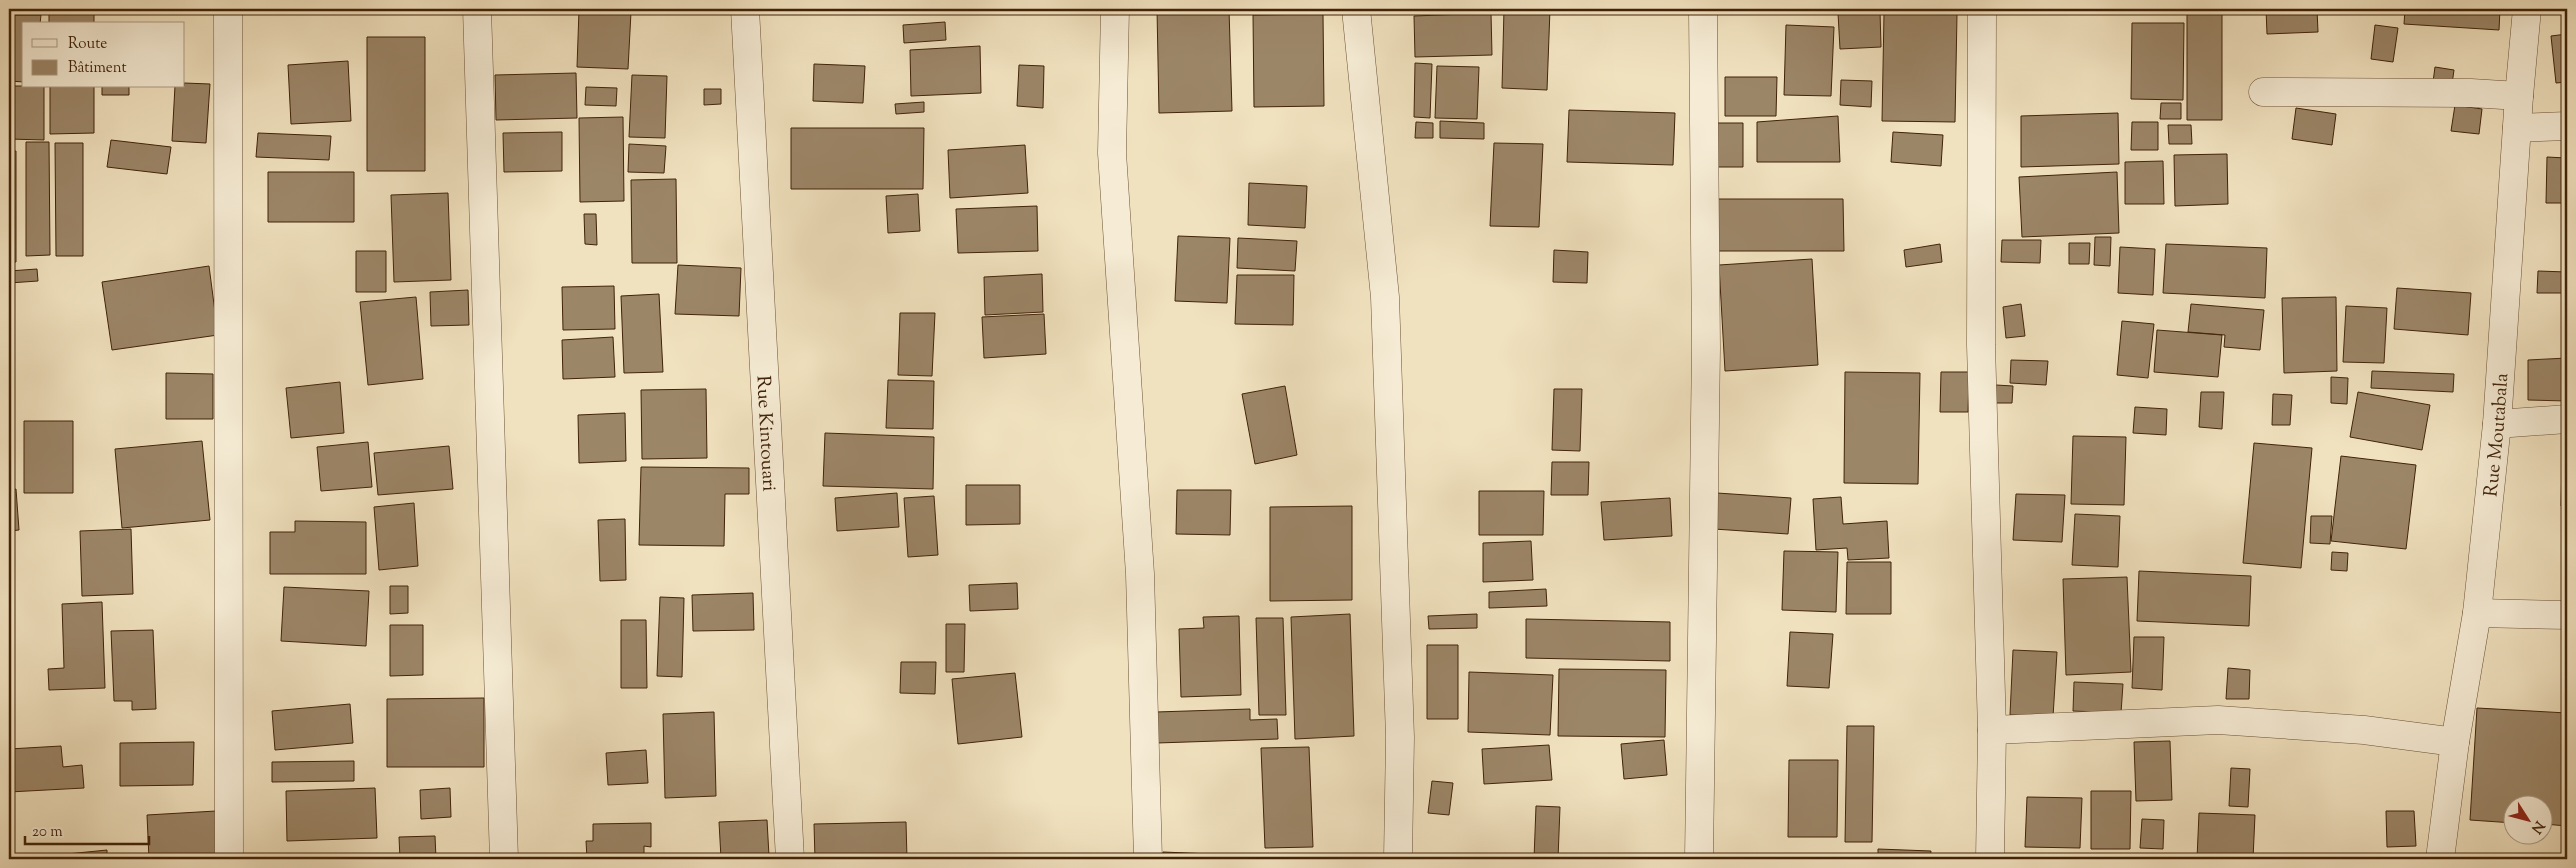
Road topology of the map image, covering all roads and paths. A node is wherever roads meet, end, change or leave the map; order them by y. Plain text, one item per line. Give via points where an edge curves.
1 (228, 9) edge
2 (477, 9) edge
3 (745, 9) edge
4 (1115, 9) edge
5 (1356, 9) edge
6 (1703, 9) edge
7 (1982, 9) edge
8 (2527, 9) edge
9 (2263, 92) dead end
10 (2519, 96) junction
11 (2567, 126) edge
12 (2518, 128) junction
13 (2567, 419) edge
14 (2497, 424) junction
15 (2477, 613) junction
16 (2567, 615) edge
17 (1992, 730) junction
18 (2455, 742) junction
19 (229, 859) edge
20 (504, 859) edge
21 (790, 859) edge
22 (1148, 859) edge
23 (1398, 859) edge
24 (1699, 859) edge
25 (1990, 859) edge
26 (2440, 859) edge

1 - 19 street
2 - 20 street
3 - 21 street, Rue Kintouari
4 - 22 street via 1112,153 1140,574
5 - 23 street via 1385,297 1400,738
6 - 24 street via 1706,348
7 - 17 street via 1981,345
8 - 10 street, Rue Moutabala
9 - 10 street via 2471,92
10 - 12 street, Rue Moutabala
11 - 12 street
12 - 14 street, Rue Moutabala
13 - 14 street
14 - 15 street, Rue Moutabala
15 - 16 street
15 - 18 street, Rue Moutabala
17 - 18 street via 2218,720 2364,730
17 - 25 street
18 - 26 street, Rue Moutabala

